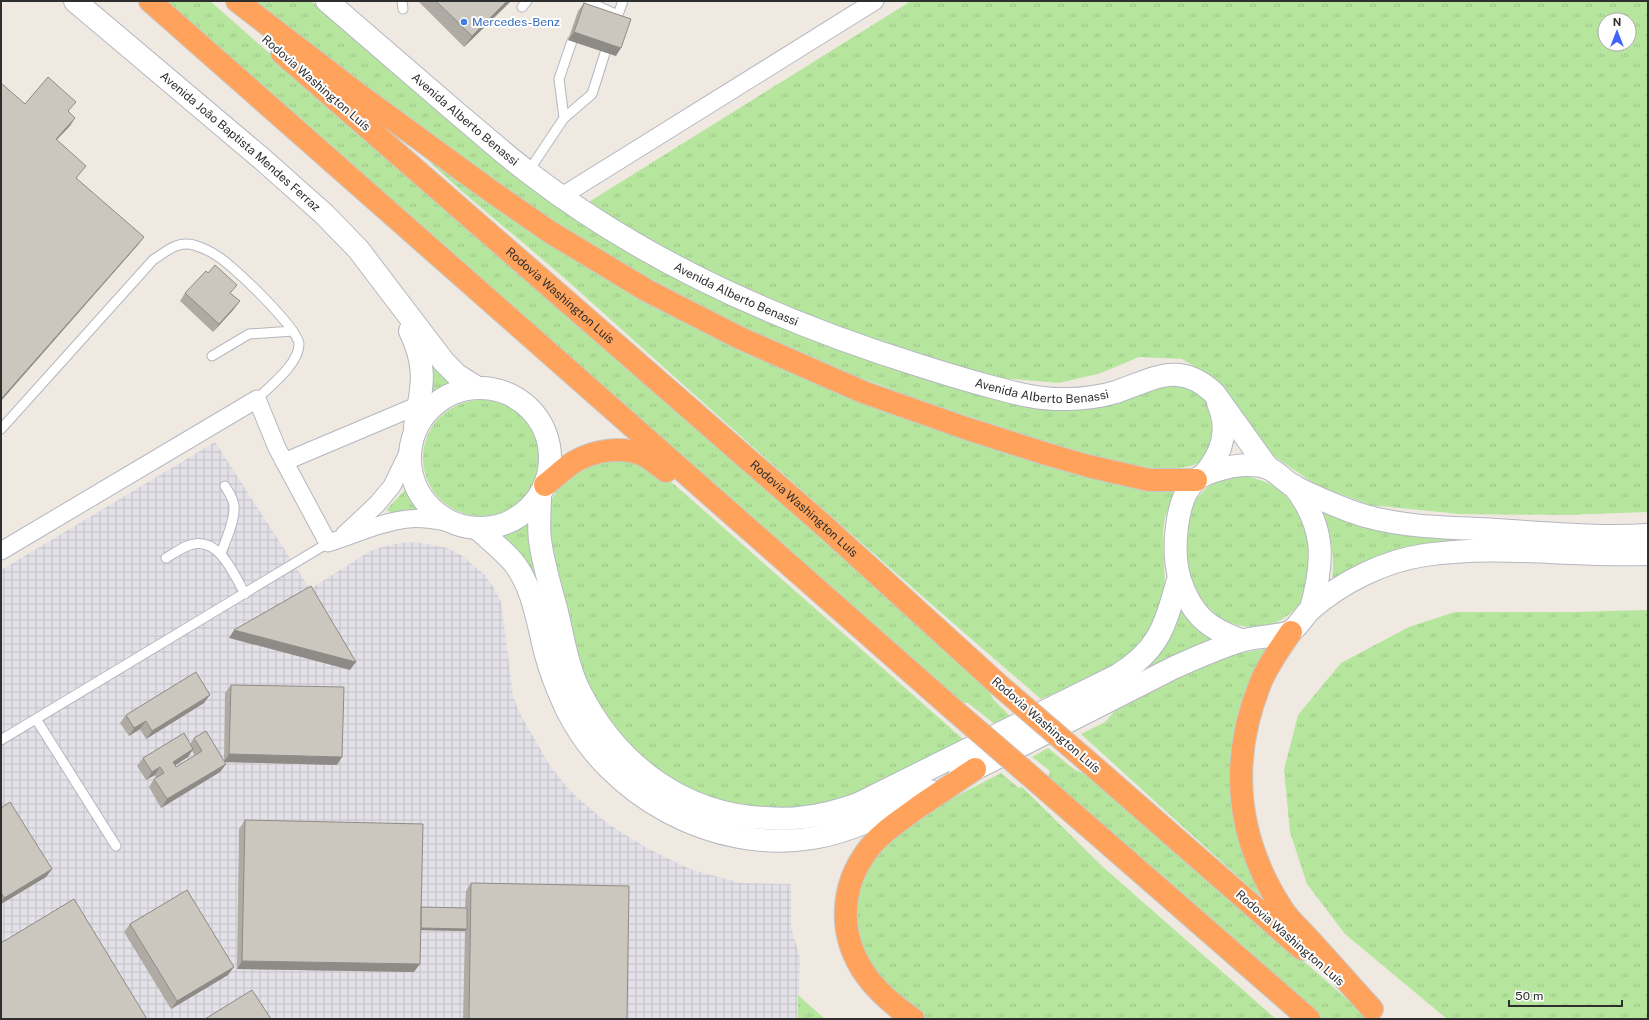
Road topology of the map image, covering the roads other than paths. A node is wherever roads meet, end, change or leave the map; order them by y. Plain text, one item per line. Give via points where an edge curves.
1 (75, 1) edge
2 (150, 1) edge
3 (223, 1) edge
4 (237, 1) edge
5 (327, 1) edge
6 (589, 1) edge
7 (622, 1) edge
8 (875, 1) edge
9 (583, 13) edge
10 (572, 41) dead end
11 (605, 52) edge
12 (564, 118) junction
13 (528, 172) junction
14 (562, 196) junction
15 (392, 294) junction
16 (293, 331) junction
17 (212, 356) dead end
18 (476, 387) junction
19 (1214, 393) junction
20 (257, 399) junction
21 (428, 403) junction
22 (1, 429) edge
23 (412, 441) junction
24 (284, 462) junction
25 (1268, 468) junction
26 (1200, 477) junction
27 (226, 486) dead end
28 (1294, 486) junction
29 (543, 490) junction
30 (455, 524) junction
31 (478, 529) junction
32 (1648, 535) edge
33 (334, 541) junction
34 (771, 549) junction
35 (1, 551) edge
36 (221, 554) junction
37 (1648, 554) edge
38 (166, 558) dead end
39 (1179, 577) junction
40 (245, 594) junction
41 (1311, 609) junction
42 (1291, 632) junction
43 (1241, 640) junction
44 (36, 719) junction
45 (1, 740) edge
46 (975, 769) junction
47 (116, 846) dead end
48 (1192, 917) junction
49 (1377, 1014) edge
50 (913, 1019) edge
51 (1288, 1019) edge
52 (1308, 1019) edge

1 - 15 main road, Avenida João Baptista Mendes Ferraz via 262,158 324,214 358,249
2 - 34 highway
3 - 49 highway, Rodovia Washington Luís, bridge via 821,523 1000,686
4 - 26 highway via 488,190 550,232 646,290 740,338 863,392 1044,453 1149,480
5 - 13 main road, Avenida Alberto Benassi
6 - 7 lane via 616,19
6 - 9 lane
8 - 14 street
10 - 12 lane via 559,79
11 - 12 lane via 592,94
12 - 13 lane
13 - 14 main road, Avenida Alberto Benassi
14 - 19 main road, Avenida Alberto Benassi via 624,238 766,310 858,346 957,378 1018,394 1061,400 1102,396 1164,375 1176,374 1203,383
15 - 18 main road, Avenida João Baptista Mendes Ferraz via 444,362 457,375
15 - 21 main road, Avenida João Baptista Mendes Ferraz via 418,349
16 - 17 lane via 249,334
16 - 20 lane via 299,344 295,360
16 - 22 lane via 268,303 215,254 194,245 176,245 153,260
18 - 21 main road via 456,391
18 - 29 main road via 496,389 515,397 531,409 543,426 550,445 550,466
19 - 25 main road, Avenida Alberto Benassi
19 - 26 main road via 1222,413 1223,441 1212,466
20 - 24 street
20 - 35 street
21 - 23 main road
21 - 24 street
23 - 30 main road via 410,474 419,495 435,512
23 - 33 street via 392,486 377,504
24 - 33 street
25 - 26 main road via 1240,466
25 - 28 main road
26 - 39 main road via 1186,494 1179,512 1175,532
27 - 36 lane via 232,496 234,508
28 - 32 main road via 1350,511 1404,524 1563,534
28 - 41 main road via 1306,503 1318,537 1320,562
29 - 31 main road via 529,509 514,520 496,527
29 - 34 highway via 574,462 593,453 610,450 628,451 643,455 662,468
29 - 39 main road via 540,540 565,646 580,691 595,720 614,745 668,790 707,808 730,815 804,818 858,804 1118,675 1132,666 1156,642
30 - 31 main road
30 - 33 street via 409,518
31 - 46 main road via 514,564 525,580 556,686 580,733 596,755 615,774 671,813 707,829 732,835 774,840 813,838 876,818
33 - 40 lane
34 - 48 highway, bridge
36 - 38 lane via 206,544 196,543
36 - 40 lane
37 - 41 main road via 1512,551 1424,555 1379,568 1355,579
39 - 43 main road via 1194,610 1206,623 1222,633
40 - 44 lane
41 - 42 main road
42 - 43 main road
42 - 49 highway via 1260,683 1244,734 1241,796 1245,825 1253,853 1282,908
43 - 46 main road via 1173,668
44 - 45 lane
44 - 47 lane
46 - 50 highway via 885,832 861,860 847,891 846,928 858,964 879,992
48 - 51 highway
48 - 52 highway

